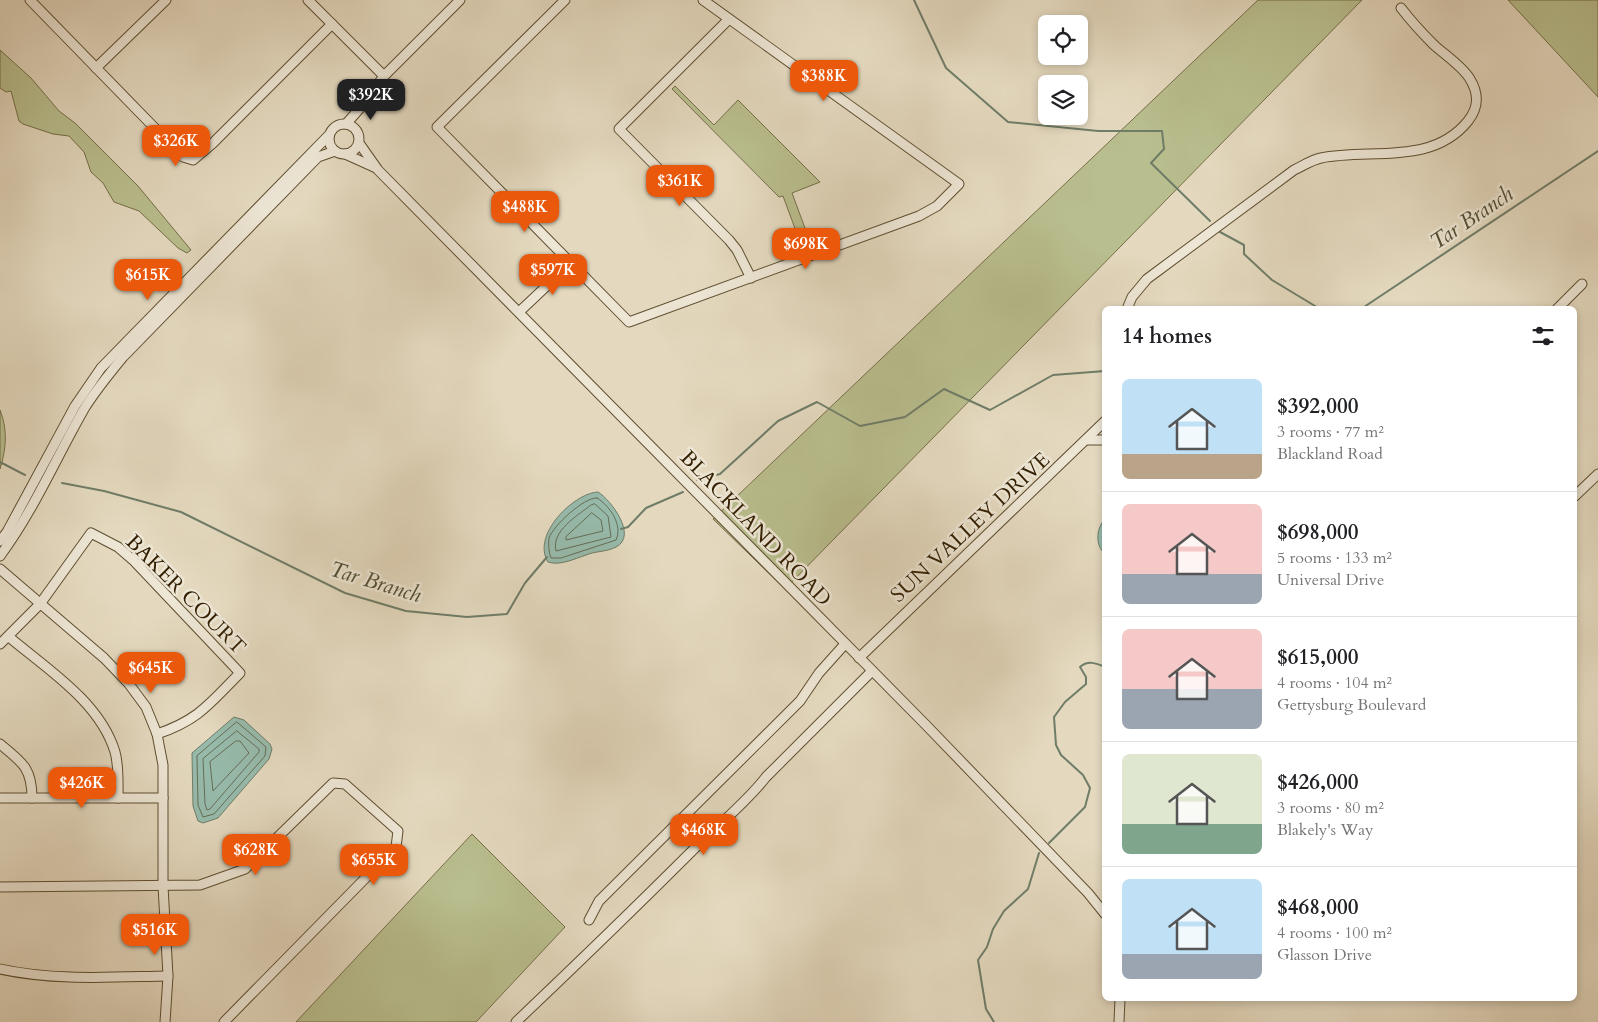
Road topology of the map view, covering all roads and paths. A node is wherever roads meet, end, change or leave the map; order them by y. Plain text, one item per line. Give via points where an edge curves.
1 (30, 0) edge
2 (166, 0) edge
3 (308, 0) edge
4 (460, 0) edge
5 (565, 0) edge
6 (703, 0) edge
7 (1400, 8) dead end
8 (729, 19) junction
9 (332, 24) junction
10 (96, 68) junction
11 (384, 76) junction
12 (361, 107) junction
13 (346, 124) junction
14 (358, 132) junction
15 (328, 136) junction
16 (359, 142) junction
17 (335, 151) junction
18 (345, 154) junction
19 (378, 170) junction
20 (571, 263) junction
21 (751, 278) junction
22 (1582, 284) dead end
23 (170, 296) junction
24 (178, 302) junction
25 (1128, 306) edge
26 (1559, 306) edge
27 (519, 312) junction
28 (135, 339) junction
29 (1102, 424) edge
30 (66, 433) junction
31 (1088, 440) junction
32 (1102, 440) edge
33 (1598, 474) edge
34 (1577, 494) edge
35 (0, 541) edge
36 (0, 556) edge
37 (0, 569) edge
38 (40, 604) junction
39 (9, 637) junction
40 (0, 644) edge
41 (845, 644) junction
42 (859, 658) junction
43 (872, 672) junction
44 (157, 734) junction
45 (0, 744) edge
46 (0, 798) edge
47 (32, 798) junction
48 (118, 798) junction
49 (163, 798) junction
50 (163, 886) junction
51 (0, 887) edge
52 (1102, 910) edge
53 (589, 920) dead end
54 (0, 969) edge
55 (168, 976) junction
56 (1120, 1001) edge
57 (165, 1022) edge
58 (224, 1022) edge
59 (516, 1022) edge
60 (1119, 1022) edge

1 - 10 street
2 - 10 street
3 - 9 street
4 - 11 street
5 - 20 street via 437,127
6 - 8 street
7 - 25 street via 1469,78 1478,102 1464,126 1446,139 1423,148 1399,154 1322,158 1294,170 1146,279
8 - 21 street via 619,129 729,240
8 - 21 street via 959,184 937,206 919,216
9 - 10 street via 193,160 183,156
9 - 11 street
11 - 12 street
12 - 13 street
12 - 14 street
13 - 14 street
13 - 15 street via 334,127
14 - 16 street
15 - 17 street
15 - 23 street
16 - 18 street via 355,149
16 - 19 street, BLACKLAND ROAD
17 - 18 street
17 - 24 street via 318,158
18 - 19 street, BLACKLAND ROAD
19 - 27 street, BLACKLAND ROAD
20 - 21 street via 629,322
20 - 27 street
22 - 26 street
23 - 24 street
23 - 28 street
24 - 28 street
27 - 41 street, BLACKLAND ROAD
28 - 30 street
29 - 31 street, SUN VALLEY DRIVE
30 - 35 street
30 - 36 street via 34,504
31 - 32 street
31 - 42 street, SUN VALLEY DRIVE
33 - 34 street
37 - 38 street
38 - 39 street
38 - 44 street via 104,658 129,684 146,707
38 - 44 street, BAKER COURT via 91,533 118,547 133,560 240,673 201,713 188,722
39 - 40 street
39 - 48 street via 82,699 96,715 115,753
41 - 42 street, BLACKLAND ROAD
41 - 53 street via 800,701 599,901
42 - 43 street, BLACKLAND ROAD
43 - 52 street, BLACKLAND ROAD
43 - 59 street via 766,777 751,796
44 - 49 street via 163,765
45 - 47 street via 27,768 31,776
46 - 47 street
47 - 48 street
48 - 49 street
49 - 50 street
50 - 51 street
50 - 55 street
50 - 58 street via 200,885 245,869 333,783 345,784 398,831 396,847
54 - 55 street via 25,975
55 - 57 street
56 - 60 street

